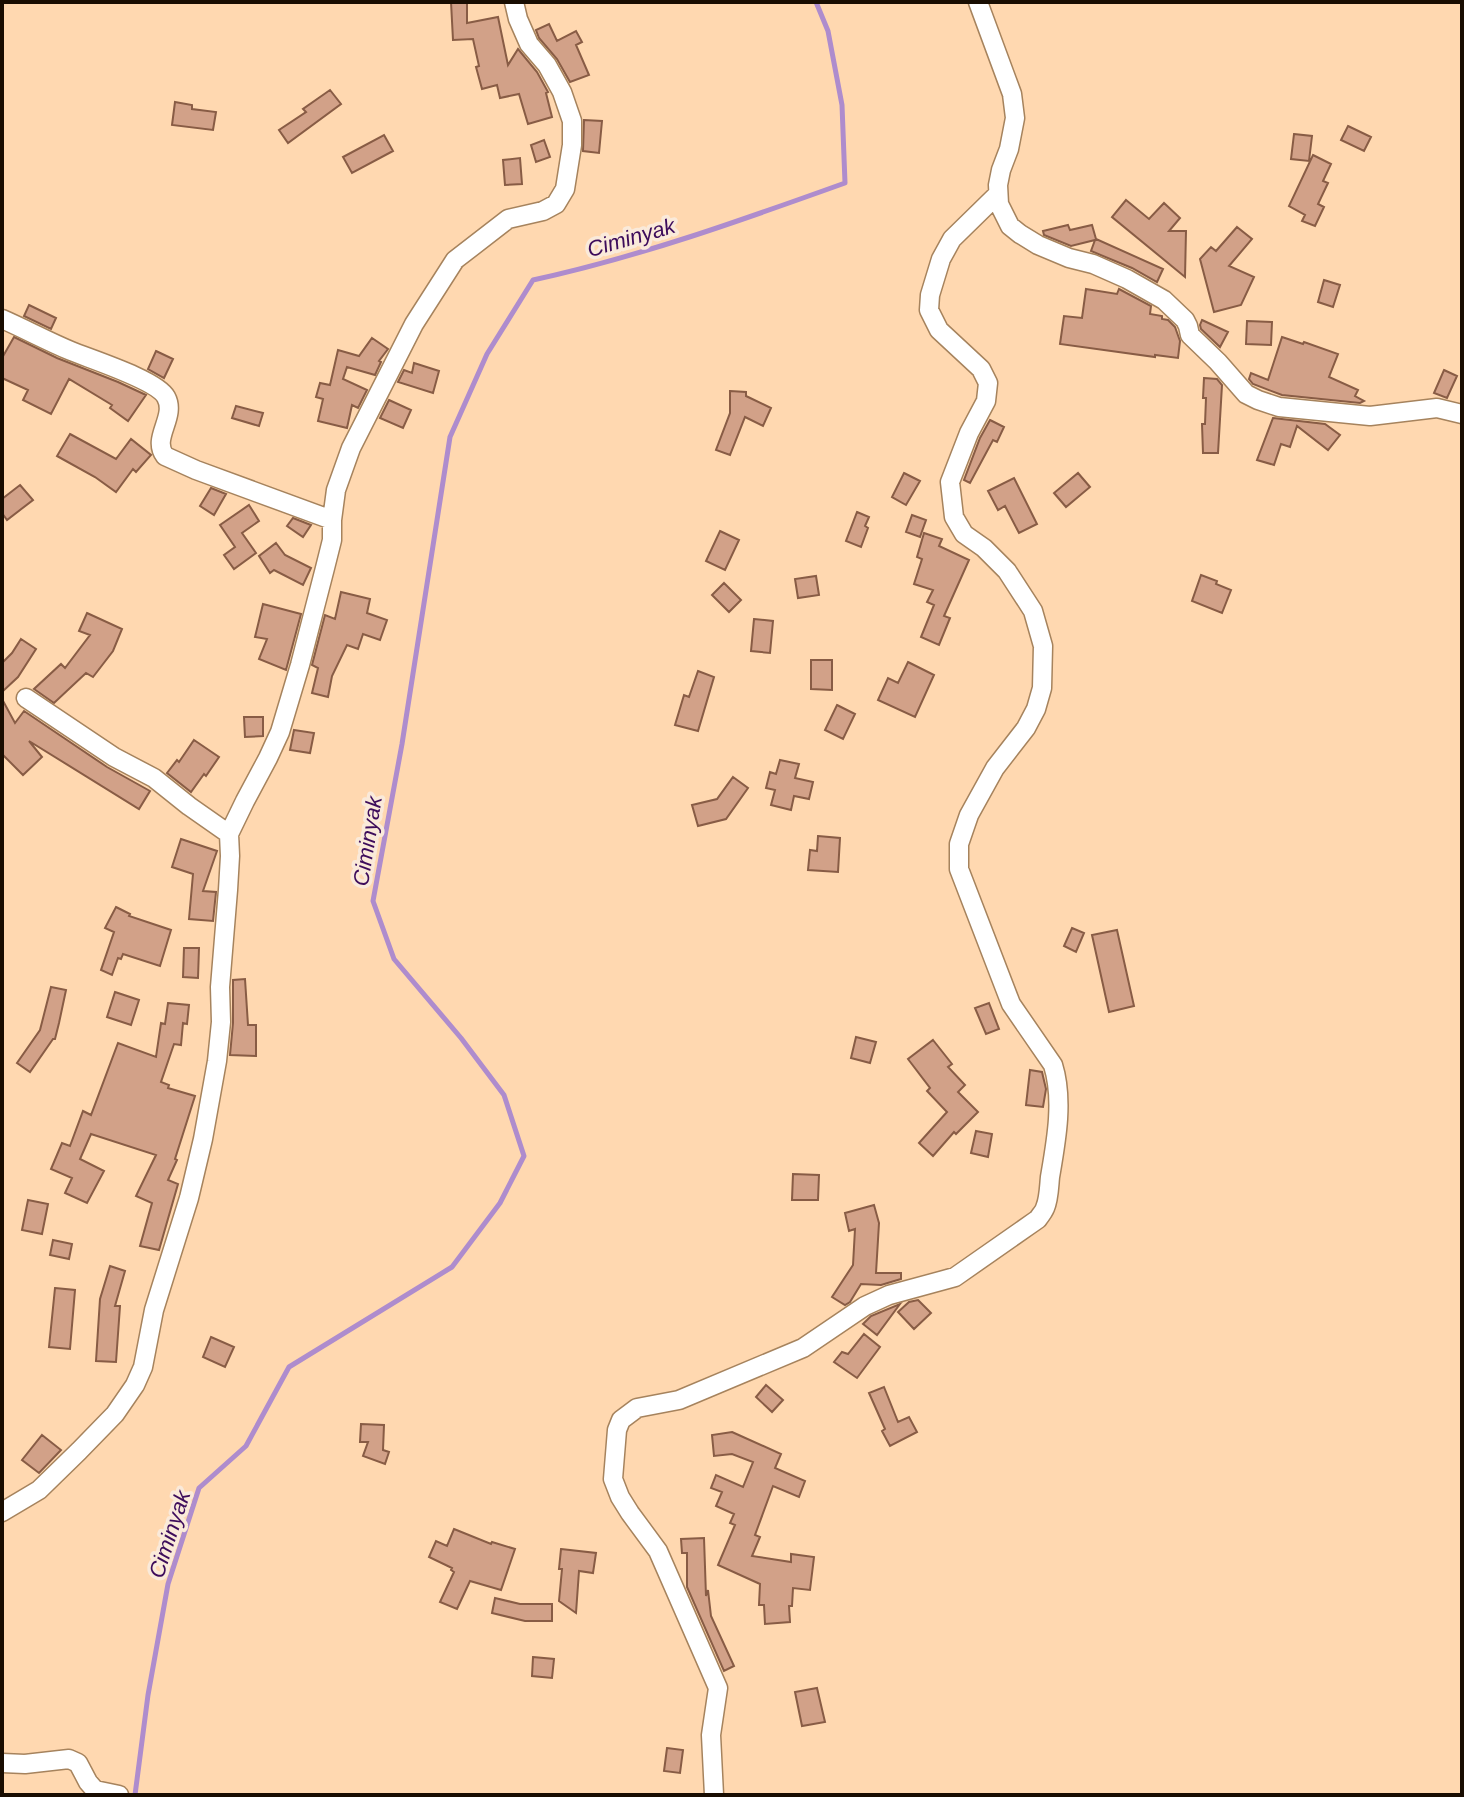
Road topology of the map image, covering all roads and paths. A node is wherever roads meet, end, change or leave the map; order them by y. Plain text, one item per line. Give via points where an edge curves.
1 (514, 2) edge
2 (978, 2) edge
3 (998, 194) junction
4 (2, 319) edge
5 (1462, 414) edge
6 (332, 520) junction
7 (26, 698) dead end
8 (229, 834) junction
9 (2, 1512) edge
10 (2, 1763) edge
11 (118, 1794) edge
12 (714, 1795) edge

1 - 6 street via 529,44 547,65 572,121 565,189 556,204 508,219 455,260 414,324 351,448
2 - 3 street via 1012,94 1015,118
3 - 5 street via 1002,214 1020,234 1164,300 1246,394 1279,407 1326,413 1370,416 1437,408
3 - 12 street via 952,239 941,259 929,310 939,330 981,369 988,383 986,401 950,482 954,517 964,534 1007,571 1033,611 1043,646 1036,709 969,815 959,844 959,869 1011,1004 1056,1076 1055,1145 1047,1199 1038,1219 955,1277 889,1295 803,1348 679,1400 637,1408 621,1420 613,1479 658,1551 718,1688 711,1735
4 - 6 street via 159,390 169,408 160,443 165,456
6 - 8 street via 332,540 280,732
7 - 8 street via 154,778
8 - 9 street via 217,1061 189,1198 154,1310 143,1367 115,1414 39,1490
10 - 11 street via 69,1759 78,1763 95,1790

